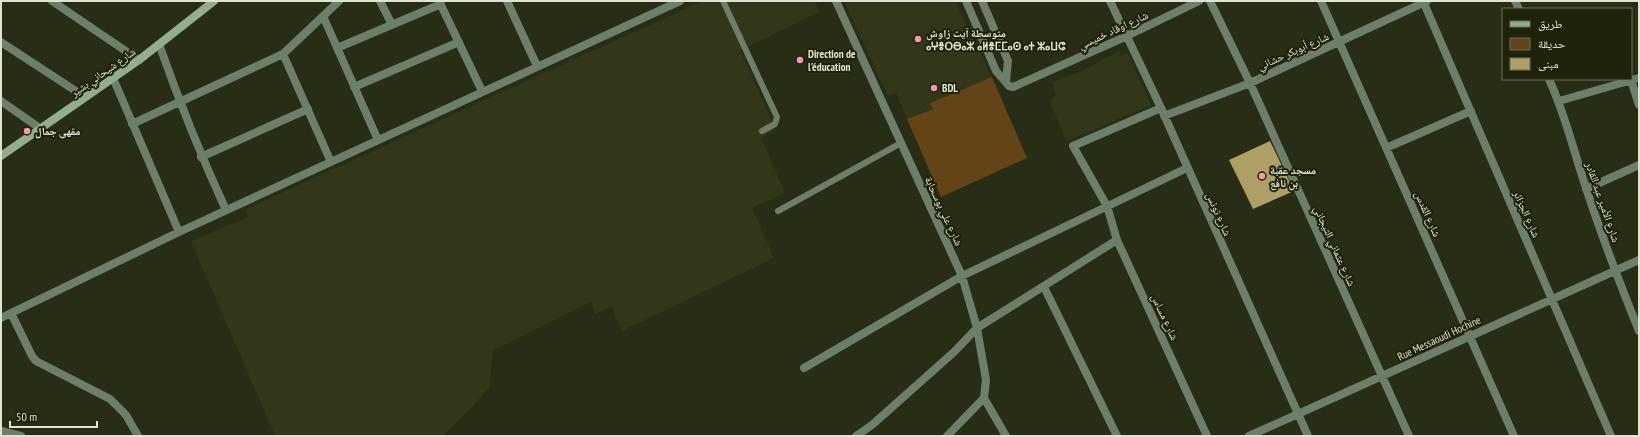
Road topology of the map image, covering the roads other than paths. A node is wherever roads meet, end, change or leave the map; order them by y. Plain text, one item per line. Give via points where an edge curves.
1 (52, 1) edge
2 (214, 1) edge
3 (339, 1) edge
4 (380, 1) edge
5 (507, 1) edge
6 (680, 1) edge
7 (723, 1) edge
8 (836, 1) edge
9 (966, 1) edge
10 (982, 1) edge
11 (1110, 1) edge
12 (1199, 1) edge
13 (1210, 1) edge
14 (1321, 1) edge
15 (440, 2) edge
16 (1424, 2) edge
17 (323, 16) junction
18 (392, 25) junction
19 (1127, 36) junction
20 (1, 42) edge
21 (459, 42) junction
22 (1339, 42) junction
23 (159, 44) junction
24 (337, 48) junction
25 (284, 54) junction
26 (140, 60) junction
27 (538, 66) junction
28 (113, 78) junction
29 (1635, 79) edge
30 (1549, 80) edge
31 (1632, 80) edge
32 (1006, 81) junction
33 (1250, 83) junction
34 (354, 87) junction
35 (482, 91) junction
36 (85, 97) junction
37 (1, 101) edge
38 (1559, 101) junction
39 (179, 103) junction
40 (1639, 106) edge
41 (308, 109) junction
42 (1471, 111) junction
43 (1163, 112) junction
44 (132, 124) junction
45 (41, 129) junction
46 (762, 131) dead end
47 (378, 140) junction
48 (901, 144) junction
49 (1386, 148) junction
50 (2, 153) edge
51 (201, 158) junction
52 (331, 162) junction
53 (1639, 165) edge
54 (1187, 168) junction
55 (1586, 189) junction
56 (1107, 206) junction
57 (226, 210) junction
58 (778, 211) dead end
59 (179, 232) junction
60 (1117, 240) junction
61 (1639, 260) edge
62 (1615, 271) junction
63 (962, 276) junction
64 (1044, 287) junction
65 (1552, 299) junction
66 (11, 313) junction
67 (1, 318) edge
68 (977, 328) junction
69 (1639, 331) edge
70 (1469, 335) junction
71 (804, 368) dead end
72 (1382, 376) junction
73 (984, 398) junction
74 (1297, 414) junction
75 (1, 431) edge
76 (21, 436) edge
77 (138, 436) edge
78 (856, 436) edge
79 (947, 436) edge
80 (1006, 436) edge
81 (1117, 436) edge
82 (1207, 436) edge
83 (1249, 436) edge
84 (1308, 436) edge
85 (1409, 436) edge
86 (1514, 436) edge
87 (1611, 436) edge

1 - 26 street
2 - 23 main road, شارع شيحاني بشير
3 - 17 street
4 - 18 street
5 - 27 street
6 - 27 street
7 - 46 lane via 776,117 775,124
8 - 48 street, شارع علي بوسحابة
9 - 32 street via 996,71
10 - 32 street via 1008,61
11 - 19 street, شارع تونس
12 - 19 street, شارع اوقاد خميسي
13 - 33 street, شارع عثماني التيجاني
14 - 22 street, شارع القدس
15 - 18 street
15 - 21 street
16 - 22 street, شارع أبوبكر حشاني
16 - 42 street, شارع الجزائر
17 - 24 street
17 - 25 street
18 - 24 street
19 - 32 street, شارع اوقاد خميسي via 1013,87
19 - 43 street, شارع تونس
20 - 36 street
21 - 34 street
21 - 35 street
22 - 33 street, شارع أبوبكر حشاني
22 - 49 street, شارع القدس
23 - 26 main road, شارع شيحاني بشير
23 - 39 street
24 - 34 street
25 - 39 street
25 - 41 street
26 - 28 main road, شارع شيحاني بشير
27 - 35 street
28 - 36 main road, شارع شيحاني بشير
28 - 44 street
29 - 40 street
30 - 38 street, شارع الأمير عبد القادر
31 - 38 street
33 - 43 street, شارع أبوبكر حشاني
33 - 72 street, شارع عثماني التيجاني
34 - 47 street
35 - 47 street
36 - 45 main road, شارع شيحاني بشير
37 - 45 street
38 - 55 street, شارع الأمير عبد القادر
39 - 44 street
39 - 51 street
41 - 51 street
41 - 52 street
42 - 49 street
42 - 65 street, شارع الجزائر
43 - 54 street, شارع تونس
43 - 56 street, شارع أبوبكر حشاني via 1072,146
44 - 59 street
45 - 50 main road, شارع شيحاني بشير
47 - 52 street
48 - 58 lane
48 - 63 street, شارع علي بوسحابة
49 - 70 street, شارع القدس
51 - 57 street
52 - 57 street
53 - 55 street
54 - 56 street
54 - 74 street, شارع تونس
55 - 62 street, شارع الأمير عبد القادر
56 - 60 street, شارع مساس
56 - 63 street
57 - 59 street
59 - 66 street
60 - 64 street
60 - 82 street, شارع مساس
61 - 62 street, Rue Messaoudi Hochine
62 - 65 street, Rue Messaoudi Hochine
62 - 69 street, شارع الأمير عبد القادر
63 - 68 street, شارع علي بوسحابة
63 - 71 street
64 - 68 street
64 - 81 street
65 - 70 street, Rue Messaoudi Hochine
65 - 87 street, شارع الجزائر
66 - 67 street
66 - 77 street via 36,361 110,399 126,415
68 - 73 street, شارع علي بوسحابة via 986,380
68 - 78 street via 872,425
70 - 72 street, Rue Messaoudi Hochine
70 - 86 street, شارع القدس
72 - 74 street, Rue Messaoudi Hochine
72 - 85 street, شارع عثماني التيجاني
73 - 79 street
73 - 80 street
74 - 83 street, Rue Messaoudi Hochine
74 - 84 street, شارع تونس
75 - 76 street

